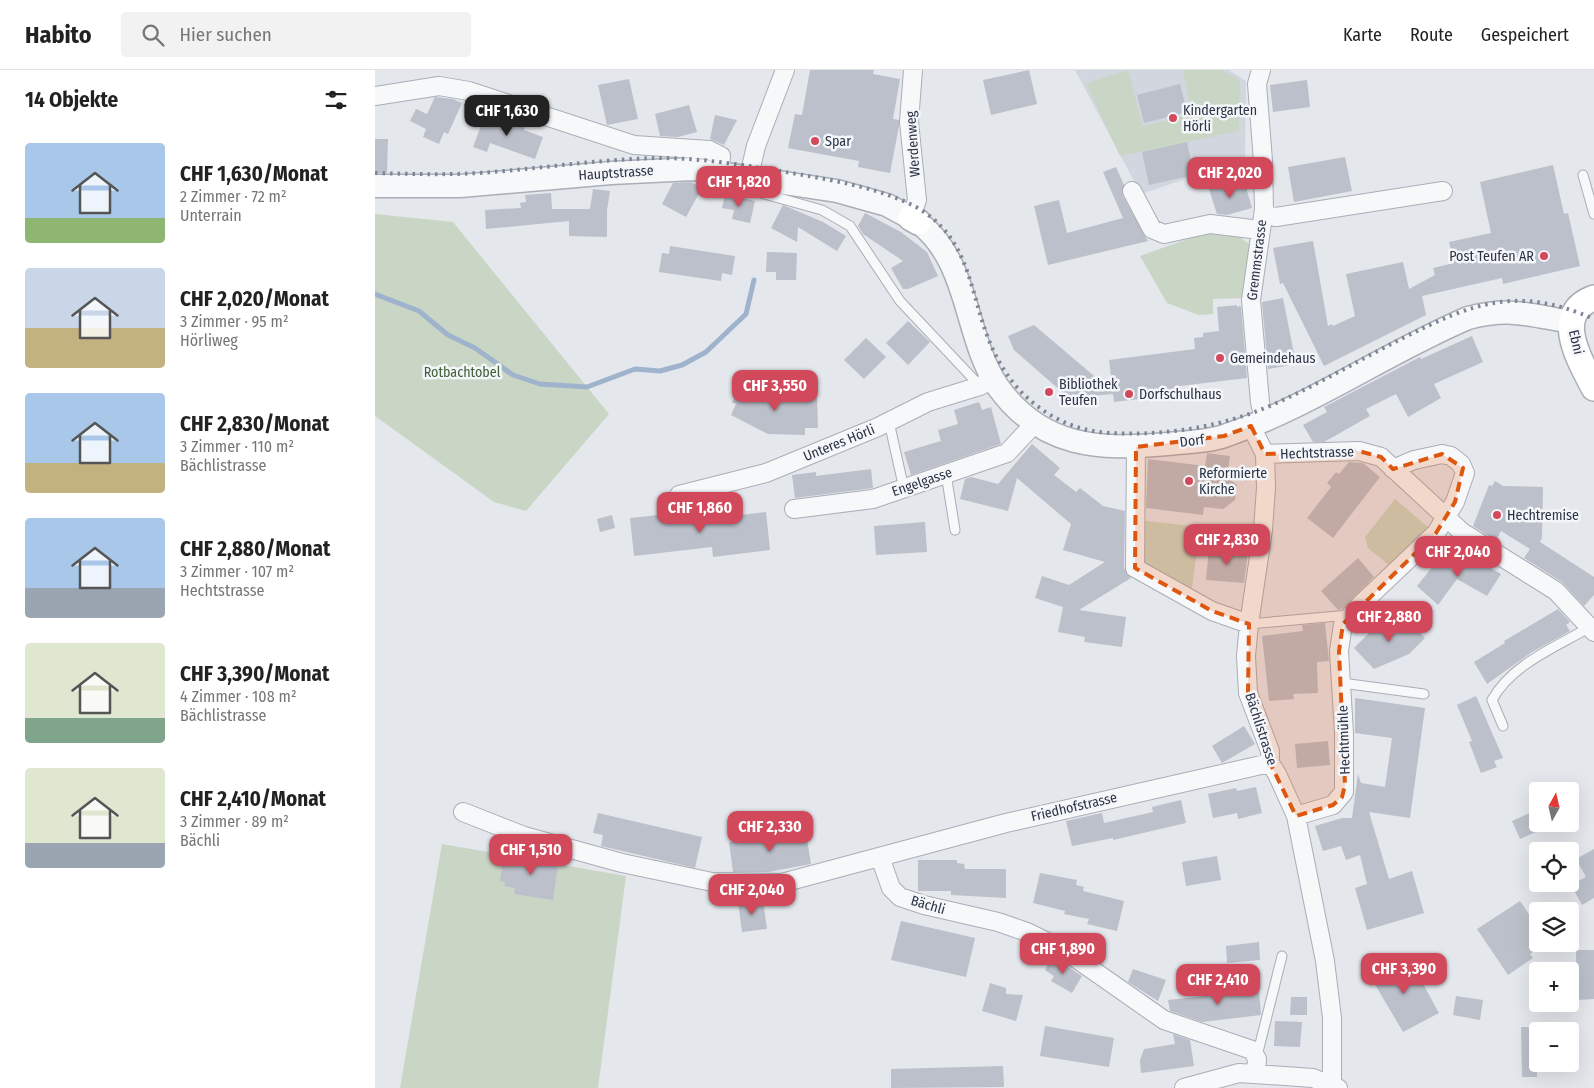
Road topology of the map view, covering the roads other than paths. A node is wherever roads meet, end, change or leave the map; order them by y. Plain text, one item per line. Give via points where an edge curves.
1 (785, 70) edge
2 (913, 70) edge
3 (1261, 70) edge
4 (375, 96) edge
5 (693, 168) junction
6 (720, 171) junction
7 (1583, 175) dead end
8 (749, 176) junction
9 (375, 186) edge
10 (1132, 191) dead end
11 (1443, 191) dead end
12 (1594, 214) edge
13 (915, 220) junction
14 (1261, 223) junction
15 (1594, 298) edge
16 (1571, 322) junction
17 (987, 382) junction
18 (1594, 388) edge
19 (889, 422) junction
20 (1035, 423) junction
21 (1257, 423) junction
22 (1136, 446) junction
23 (1265, 454) junction
24 (1393, 469) junction
25 (946, 474) junction
26 (904, 489) junction
27 (679, 496) dead end
28 (794, 510) dead end
29 (1447, 519) junction
30 (955, 530) dead end
31 (1349, 615) junction
32 (1249, 624) junction
33 (1592, 629) edge
34 (1342, 683) junction
35 (1424, 694) dead end
36 (1503, 726) dead end
37 (1270, 764) junction
38 (463, 812) dead end
39 (1297, 816) junction
40 (880, 857) junction
41 (1282, 956) dead end
42 (1256, 1066) junction
43 (1334, 1087) edge
44 (1184, 1088) edge

1 - 8 street via 755,146
2 - 13 street, Werdenweg via 909,122 917,200
3 - 14 street, Gremmstrasse via 1257,84 1263,161
4 - 6 street via 439,86 469,91 634,145 709,150 721,156
5 - 6 street, Hauptstrasse
5 - 9 street, Hauptstrasse via 460,186
5 - 17 lane via 693,178 742,187 822,210 850,226 900,301
6 - 8 street, Hauptstrasse
7 - 12 lane
8 - 13 street, Hauptstrasse via 837,191 887,205
10 - 14 street via 1152,229 1164,234 1220,224
11 - 14 street via 1276,217
13 - 17 street, Dorf via 934,238 948,259 979,347
14 - 21 street, Gremmstrasse via 1251,300 1261,410
15 - 16 main road via 1581,303
16 - 18 main road, Ebni via 1575,348
16 - 21 street, Dorf via 1512,311 1468,318
17 - 19 street, Unteres Hörli via 928,402
17 - 20 street, Dorf
19 - 26 lane
19 - 27 street, Unteres Hörli via 766,473
20 - 22 street, Dorf via 1075,442 1107,447
20 - 25 street, Engelgasse via 1007,453
21 - 22 street, Dorf via 1224,436
21 - 23 street, Bächlistrasse
22 - 32 street via 1135,568 1212,611
23 - 24 street, Hechtstrasse via 1359,450 1381,458
23 - 32 street, Bächlistrasse via 1265,510
24 - 29 street, Hechtstrasse
24 - 29 street via 1442,454 1461,464 1464,478
25 - 26 street, Engelgasse
25 - 30 lane
26 - 28 street, Engelgasse via 873,499
29 - 31 street
29 - 33 street, Hechtstrasse via 1462,532 1556,591
31 - 32 lane
31 - 34 street, Hechtmühle via 1340,633
32 - 37 street, Bächlistrasse via 1246,656 1248,692 1270,751
33 - 36 lane via 1516,671 1499,688 1492,700
34 - 35 lane
34 - 39 street, Hechtmühle via 1344,792 1333,805
37 - 39 street, Bächlistrasse
37 - 40 street, Friedhofstrasse via 1006,823
38 - 40 street via 533,838 623,863 712,882 782,883
39 - 43 street, Bächlistrasse via 1325,961 1332,1018
40 - 42 street, Bächli via 891,888 900,897 1027,932 1064,950 1164,1020 1252,1050
41 - 42 lane
42 - 43 street, Bächli via 1313,1078
42 - 44 street, Bächli

